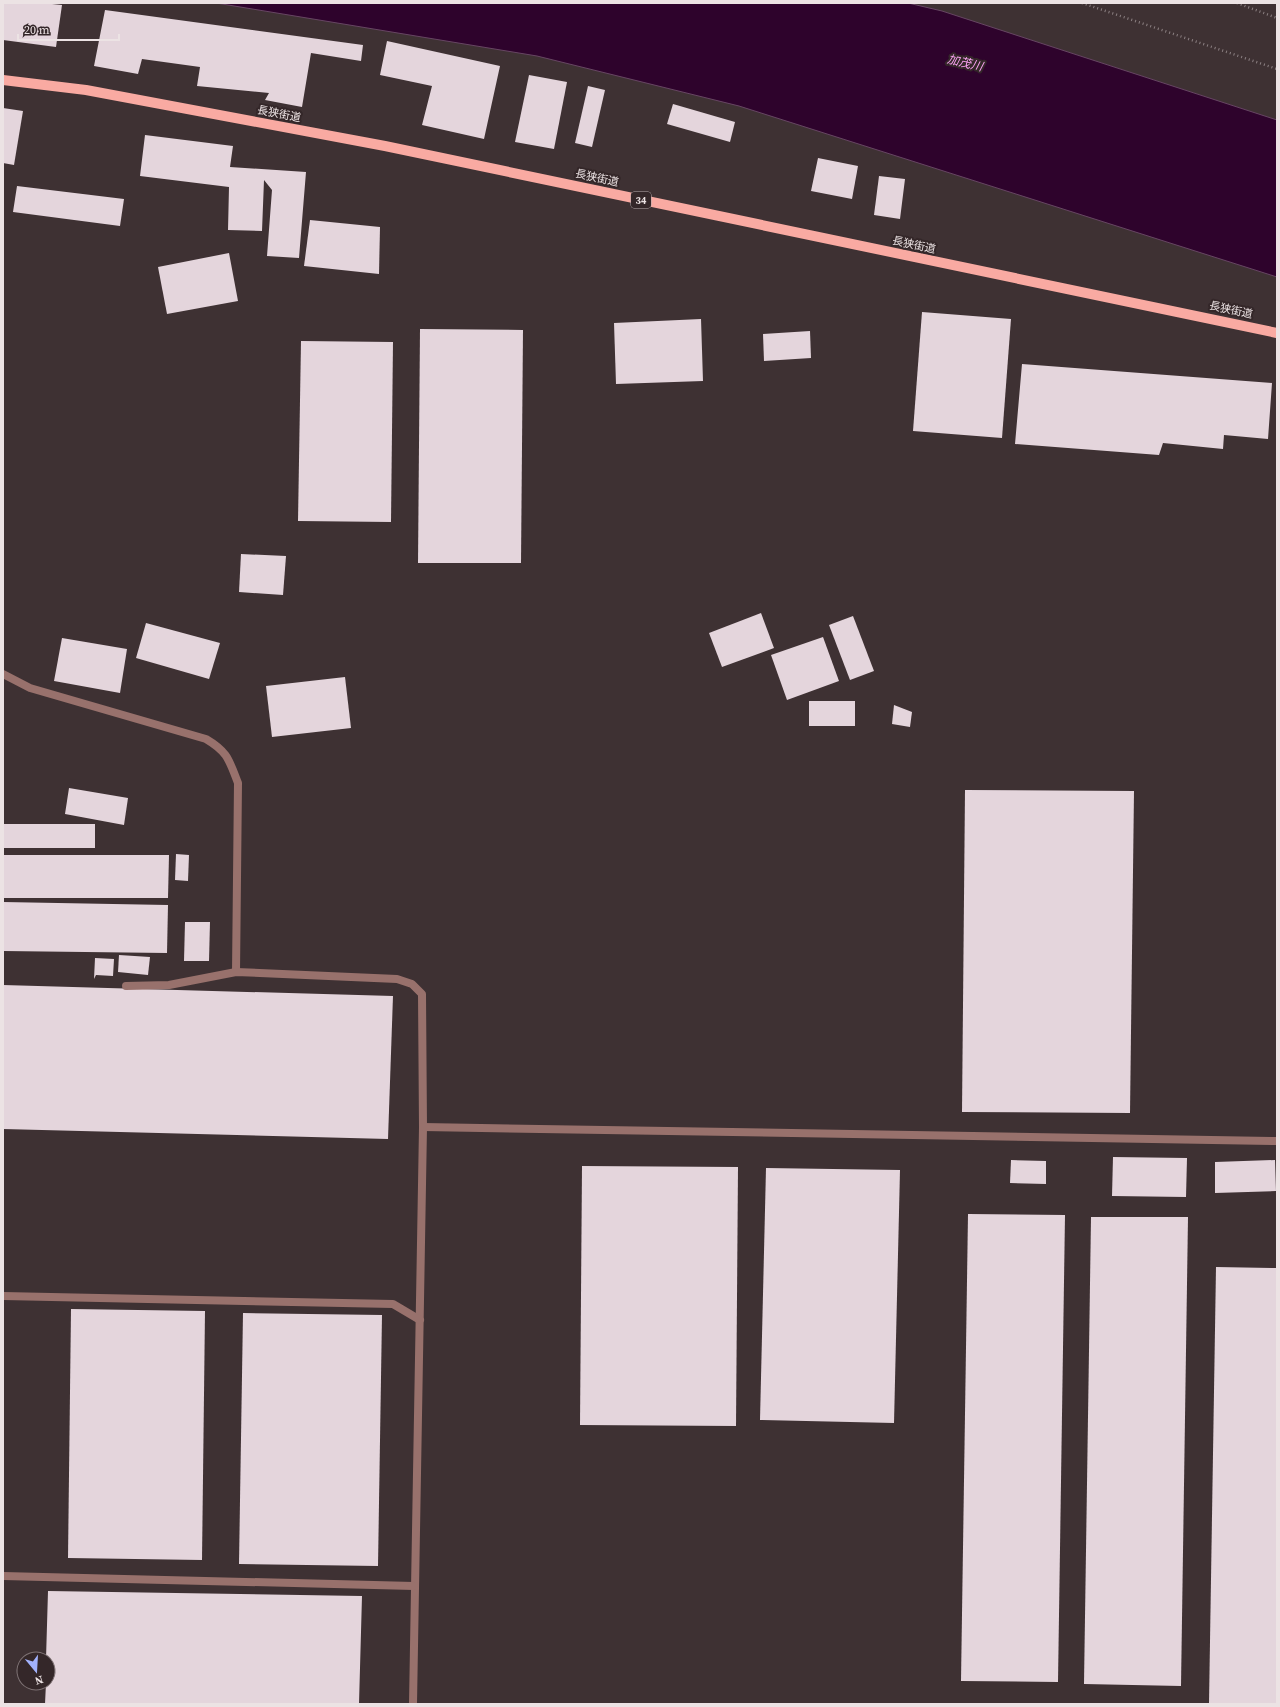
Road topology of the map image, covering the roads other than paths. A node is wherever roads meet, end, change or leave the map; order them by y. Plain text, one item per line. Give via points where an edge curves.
1 (3, 80) edge
2 (1277, 333) edge
3 (3, 674) edge
4 (236, 972) junction
5 (126, 986) dead end
6 (423, 1127) junction
7 (1277, 1141) edge
8 (3, 1296) edge
9 (420, 1320) junction
10 (3, 1576) edge
11 (414, 1586) junction
12 (413, 1704) edge

1 - 2 main road, 長狭街道 / 34 via 86,90 385,146
3 - 4 street via 30,688 206,739 221,748 238,783
4 - 5 street via 169,986
4 - 6 street via 397,979 412,984 422,994
6 - 7 street
6 - 9 street
8 - 9 street via 393,1304
9 - 11 street
10 - 11 street
11 - 12 street

